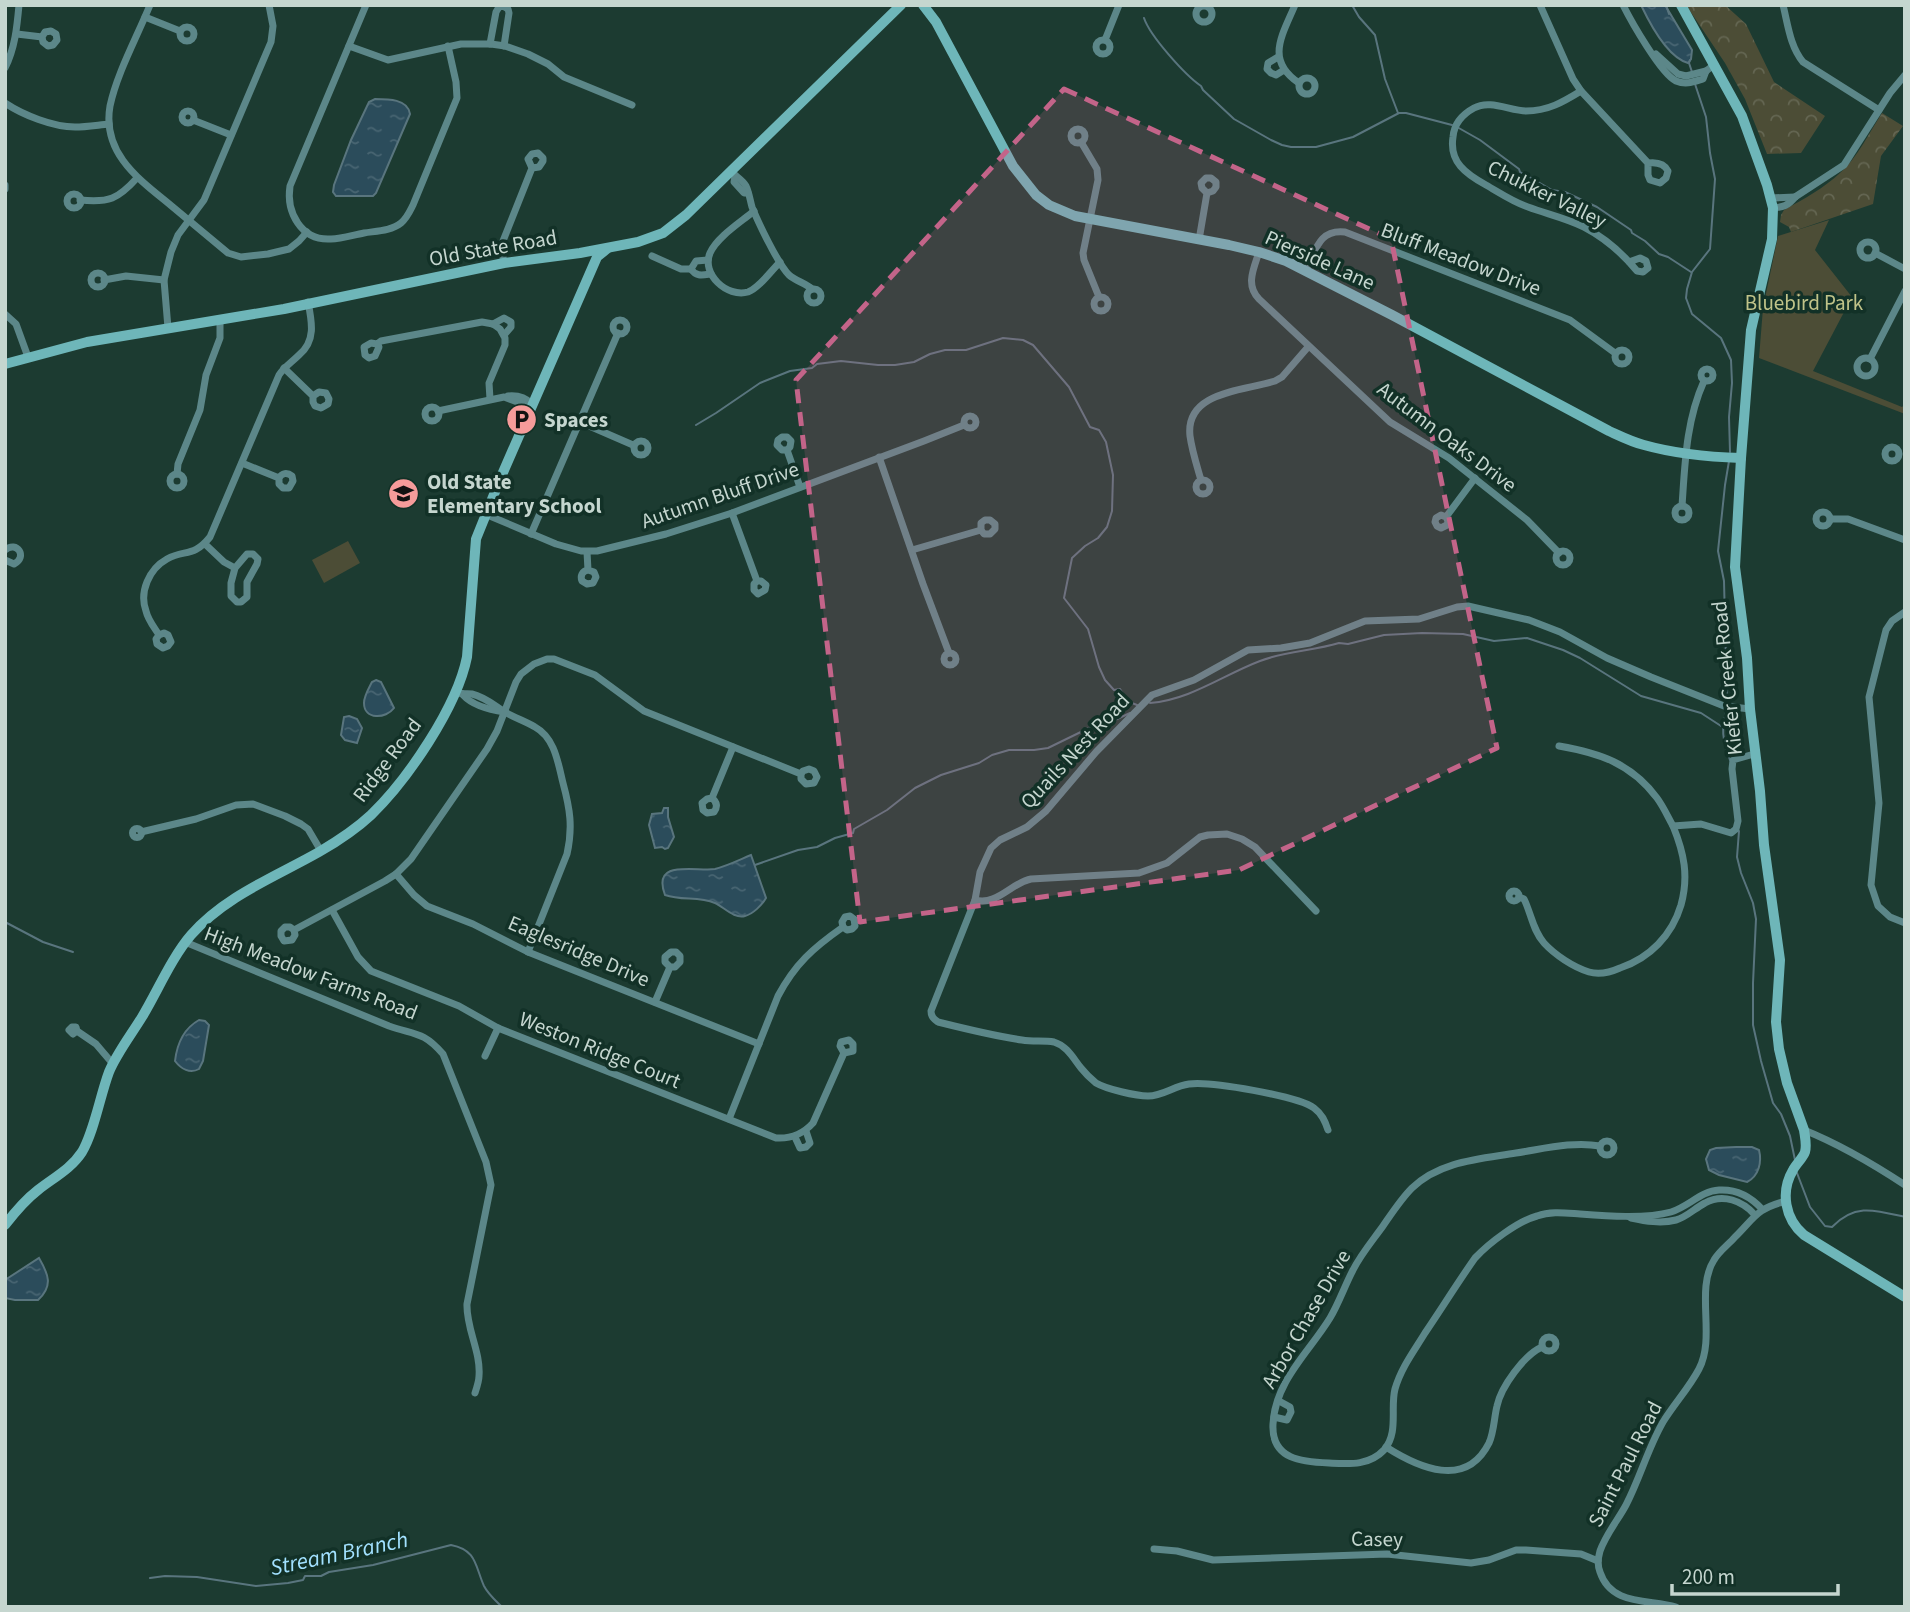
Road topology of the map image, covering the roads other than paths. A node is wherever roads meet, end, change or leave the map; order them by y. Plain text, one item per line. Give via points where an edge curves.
1 (19, 5) edge
2 (150, 5) edge
3 (366, 5) edge
4 (901, 5) edge
5 (923, 5) edge
6 (932, 5) edge
7 (1119, 5) edge
8 (1295, 5) edge
9 (1540, 5) edge
10 (1623, 5) edge
11 (1681, 5) edge
12 (1783, 5) edge
13 (271, 6) edge
14 (145, 17) junction
15 (936, 22) junction
16 (180, 31) dead end
17 (17, 34) junction
18 (42, 37) dead end
19 (1105, 40) dead end
20 (490, 44) junction
21 (349, 46) junction
22 (448, 46) junction
23 (504, 46) junction
24 (1278, 57) junction
25 (5, 68) edge
26 (1710, 68) junction
27 (1284, 70) junction
28 (1905, 75) edge
29 (1299, 83) dead end
30 (1581, 91) junction
31 (5, 103) edge
32 (632, 105) dead end
33 (1879, 110) junction
34 (193, 120) dead end
35 (109, 124) junction
36 (231, 135) junction
37 (1081, 142) dead end
38 (1648, 163) dead end
39 (532, 168) dead end
40 (733, 174) junction
41 (137, 178) junction
42 (1207, 193) dead end
43 (80, 200) dead end
44 (1772, 203) junction
45 (754, 211) junction
46 (189, 220) junction
47 (1090, 220) junction
48 (307, 232) junction
49 (1199, 240) junction
50 (608, 248) junction
51 (1259, 252) junction
52 (580, 253) junction
53 (1875, 253) dead end
54 (652, 256) dead end
55 (708, 260) junction
56 (780, 262) junction
57 (1629, 262) dead end
58 (504, 263) junction
59 (691, 269) junction
60 (1905, 269) edge
61 (1306, 270) junction
62 (711, 274) junction
63 (589, 277) junction
64 (104, 280) dead end
65 (164, 280) junction
66 (812, 289) dead end
67 (1905, 291) edge
68 (1099, 297) dead end
69 (308, 302) junction
70 (5, 314) edge
71 (220, 319) junction
72 (493, 324) junction
73 (168, 328) junction
74 (618, 333) dead end
75 (504, 335) junction
76 (377, 344) dead end
77 (1308, 347) junction
78 (1615, 353) dead end
79 (28, 357) junction
80 (1870, 359) dead end
81 (5, 365) edge
82 (284, 368) junction
83 (1704, 381) dead end
84 (313, 396) dead end
85 (490, 398) junction
86 (533, 404) junction
87 (438, 411) dead end
88 (580, 422) junction
89 (964, 425) dead end
90 (633, 445) dead end
91 (787, 450) dead end
92 (1685, 454) junction
93 (880, 457) junction
94 (1741, 458) junction
95 (242, 463) junction
96 (177, 474) dead end
97 (278, 478) dead end
98 (1475, 478) junction
99 (1201, 480) dead end
100 (800, 487) junction
101 (1682, 506) dead end
102 (732, 513) junction
103 (485, 514) junction
104 (1446, 517) dead end
105 (1830, 519) dead end
106 (981, 530) dead end
107 (531, 534) junction
108 (1905, 540) edge
109 (205, 544) junction
110 (5, 550) edge
111 (912, 550) junction
112 (587, 551) junction
113 (1559, 553) dead end
114 (5, 560) edge
115 (235, 568) junction
116 (588, 570) dead end
117 (757, 582) dead end
118 (1905, 612) edge
119 (159, 635) dead end
120 (949, 653) dead end
121 (460, 694) junction
122 (1750, 709) junction
123 (505, 713) junction
124 (1559, 746) dead end
125 (733, 747) junction
126 (1754, 754) junction
127 (801, 774) dead end
128 (712, 799) dead end
129 (1673, 826) junction
130 (141, 832) dead end
131 (321, 851) junction
132 (396, 874) junction
133 (1519, 897) dead end
134 (975, 900) junction
135 (332, 910) junction
136 (1316, 911) dead end
137 (1905, 923) edge
138 (843, 927) dead end
139 (294, 930) dead end
140 (185, 942) junction
141 (528, 953) junction
142 (670, 967) dead end
143 (655, 1002) junction
144 (498, 1028) junction
145 (77, 1031) dead end
146 (759, 1044) junction
147 (844, 1053) dead end
148 (485, 1056) dead end
149 (113, 1064) junction
150 (729, 1119) junction
151 (1328, 1130) dead end
152 (1804, 1130) junction
153 (806, 1131) junction
154 (794, 1137) junction
155 (1600, 1146) dead end
156 (1905, 1185) edge
157 (1786, 1201) junction
158 (1758, 1212) junction
159 (5, 1225) edge
160 (1905, 1297) edge
161 (1542, 1347) dead end
162 (475, 1393) dead end
163 (1279, 1401) junction
164 (1274, 1418) junction
165 (1386, 1447) junction
166 (1154, 1549) dead end
167 (1598, 1561) junction
168 (1676, 1607) edge

1 - 17 street
2 - 14 street
3 - 21 street
4 - 40 street, Old State Road
5 - 15 street, Pierside Lane
6 - 15 street
7 - 19 street
8 - 24 street
9 - 30 street
10 - 26 street via 1665,72 1675,80 1690,83 1703,79
11 - 26 street, Kiefer Creek Road
12 - 33 street via 1803,62
13 - 36 street via 271,43
14 - 16 street
14 - 35 street via 114,91
15 - 47 street, Pierside Lane via 1025,182 1049,205
17 - 18 street
17 - 25 street
20 - 22 street
20 - 23 street
20 - 23 street via 496,12 503,6 509,13
21 - 22 street via 388,60
21 - 48 street via 290,186 290,209
22 - 48 street via 457,99 404,220 393,228 330,240
23 - 32 street
24 - 27 street
24 - 27 street via 1267,69 1276,75
26 - 44 street, Kiefer Creek Road via 1742,116
27 - 29 street
28 - 33 street
30 - 38 street
30 - 57 street, Chukker Valley via 1549,108 1475,107 1454,131 1453,155 1468,175 1517,203 1588,229
31 - 35 street via 61,125
33 - 44 street via 1844,165 1794,197
34 - 36 street
35 - 41 street via 116,152
36 - 46 street via 204,200
37 - 47 street via 1097,169
39 - 58 street via 501,246
40 - 45 street via 748,188
40 - 50 street, Old State Road via 663,233
41 - 43 street via 113,199
41 - 46 street
42 - 49 street
44 - 94 street, Kiefer Creek Road via 1772,239 1751,330
45 - 55 street via 718,243
45 - 56 street
46 - 48 street via 240,257 289,249
46 - 65 street via 174,243
47 - 49 street, Pierside Lane
47 - 68 street via 1083,253
49 - 51 street, Pierside Lane
50 - 52 street, Old State Road
50 - 63 street, Ridge Road via 597,257
51 - 61 street, Pierside Lane
51 - 77 street, Autumn Oaks Drive via 1251,278 1253,293
52 - 58 street, Old State Road
52 - 63 street via 588,261
53 - 60 street
54 - 59 street
55 - 59 street via 696,261
55 - 62 street
56 - 62 street via 760,285 745,292 726,288
56 - 66 street via 790,276
58 - 69 street, Old State Road
59 - 62 street via 696,274
61 - 78 street, Bluff Meadow Drive via 1325,235 1345,232 1570,320
61 - 92 street, Pierside Lane via 1609,431 1641,445
63 - 86 street, Ridge Road
64 - 65 street via 126,276
65 - 73 street
67 - 80 street
69 - 71 street, Old State Road
69 - 82 street via 312,336 303,353
70 - 79 street via 16,324
71 - 73 street, Old State Road
71 - 96 street via 220,338
72 - 75 street
72 - 75 street via 504,318 511,322
72 - 76 street via 482,322
73 - 79 street, Old State Road
74 - 88 street
75 - 85 street via 505,345 489,383
77 - 98 street, Autumn Oaks Drive via 1390,422
77 - 99 street via 1275,382 1205,401 1199,408 1190,435
79 - 81 street, Old State Road
82 - 84 street
82 - 95 street
83 - 92 street
85 - 86 street
85 - 87 street
86 - 103 street, Ridge Road
88 - 90 street
88 - 107 street
89 - 93 street, Autumn Bluff Drive
91 - 100 street
92 - 94 street, Pierside Lane
92 - 101 street
93 - 100 street, Autumn Bluff Drive
93 - 111 street
94 - 122 street, Kiefer Creek Road via 1735,567
95 - 97 street
95 - 109 street
98 - 104 street
98 - 113 street, Autumn Oaks Drive
100 - 102 street, Autumn Bluff Drive
102 - 112 street, Autumn Bluff Drive via 666,534
102 - 117 street
103 - 107 street, Autumn Bluff Drive
103 - 121 street, Ridge Road via 475,539
105 - 108 street via 1848,519
106 - 111 street
107 - 112 street, Autumn Bluff Drive
109 - 115 street
109 - 119 street via 167,559 148,578 144,603
110 - 114 street via 15,546 21,556 14,564
111 - 120 street
112 - 116 street
115 - 115 street via 231,596 241,602 247,597 247,582 257,557 247,554
118 - 137 street via 1886,629 1869,697 1878,803 1871,885 1878,906
121 - 123 street via 494,704
121 - 131 street, Ridge Road via 382,803
122 - 126 street, Kiefer Creek Road
122 - 134 street, Quails Nest Road via 1724,706 1651,677 1529,620 1468,606 1419,619 1365,621 1310,643 1248,650 1194,680 1152,695 1046,811 991,848
123 - 125 street via 516,682 527,668 554,659 595,675 644,711
123 - 132 street via 415,855
123 - 141 street via 542,731 552,745 570,810 567,854
124 - 129 street via 1605,757 1635,774 1657,798
125 - 127 street
125 - 128 street
126 - 129 street via 1733,760 1736,829 1731,833 1701,824
126 - 152 street, Kiefer Creek Road via 1780,960 1779,1049
129 - 133 street via 1683,851 1681,905 1662,941 1627,966 1590,972 1562,958 1542,942 1524,899
130 - 131 street via 253,804 301,824
131 - 140 street, Ridge Road via 230,901
132 - 135 street
132 - 141 street, Eaglesridge Drive via 428,906
134 - 136 street via 992,900 1031,878 1149,871 1200,837 1217,834 1234,836 1255,847
134 - 151 street, Quails Nest Road via 931,1011 938,1022 1026,1041 1055,1042 1096,1082 1139,1095 1164,1094 1200,1083 1294,1100 1316,1110
135 - 139 street
135 - 144 street, Weston Ridge Court via 371,971 459,1006
138 - 146 street via 817,945 793,971
140 - 149 street, Ridge Road
140 - 162 street, High Meadow Farms Road via 389,1026 417,1032 443,1054 491,1185 466,1315 479,1364
141 - 143 street, Eaglesridge Drive
142 - 143 street
143 - 146 street, Eaglesridge Drive
144 - 148 street
144 - 150 street, Weston Ridge Court
145 - 149 street
146 - 150 street
147 - 153 street via 820,1112
149 - 159 street, Ridge Road via 84,1149
150 - 154 street, Weston Ridge Court via 776,1138
152 - 156 street
152 - 157 street via 1805,1153 1791,1172
153 - 154 street
153 - 154 street via 810,1143 806,1147 800,1148
155 - 163 street, Arbor Chase Drive via 1557,1147 1460,1163 1415,1186 1354,1268 1330,1318 1294,1366
157 - 158 street, Saint Paul Road
157 - 160 street via 1794,1225 1804,1235
158 - 165 street via 1744,1199 1728,1199 1712,1200 1667,1222 1553,1213 1520,1224 1475,1258 1401,1371 1393,1395 1393,1430
158 - 167 street, Saint Paul Road via 1713,1262 1708,1274 1705,1351 1700,1368 1663,1422
161 - 165 street via 1506,1384 1489,1442 1470,1464 1458,1470 1432,1470
163 - 164 street, Arbor Chase Drive
163 - 164 street via 1290,1407 1290,1414 1287,1420
164 - 165 street, Arbor Chase Drive via 1276,1440 1297,1460 1356,1464
166 - 167 street, Casey via 1213,1560 1387,1554 1471,1563 1526,1549 1581,1554
167 - 168 street, Saint Paul Road via 1604,1581 1619,1596

